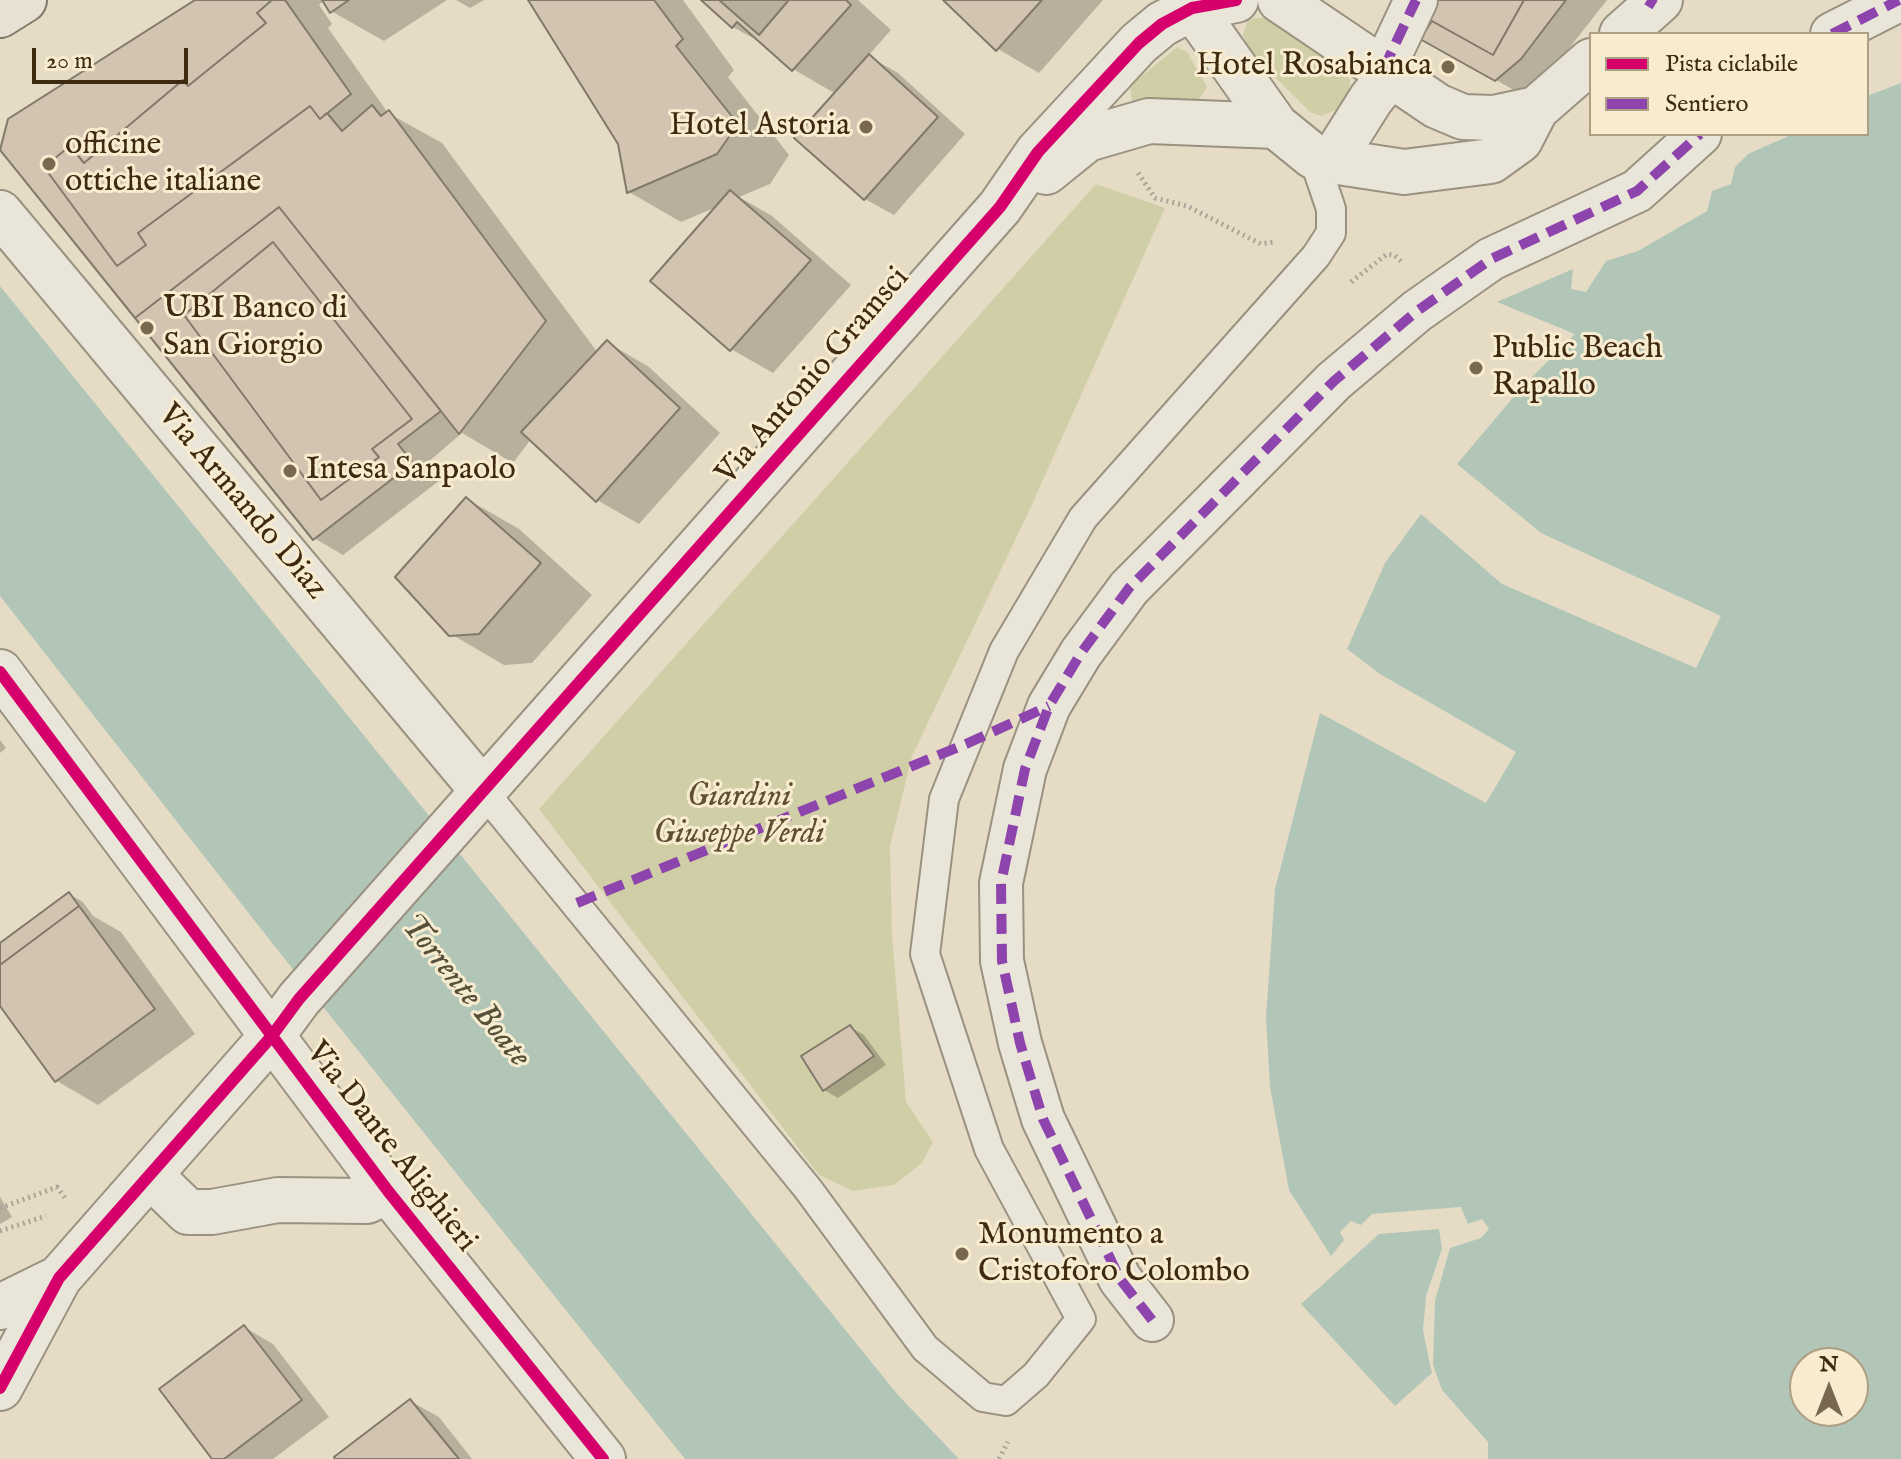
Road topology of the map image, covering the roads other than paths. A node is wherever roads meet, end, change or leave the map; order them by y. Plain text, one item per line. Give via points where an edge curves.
1 (24, 0) edge
2 (1236, 0) edge
3 (1280, 0) edge
4 (1416, 0) edge
5 (1899, 0) edge
6 (1654, 2) edge
7 (1189, 4) edge
8 (0, 15) edge
9 (1624, 32) edge
10 (1836, 32) edge
11 (1589, 63) edge
12 (1387, 72) junction
13 (1536, 109) junction
14 (1276, 126) junction
15 (1698, 136) edge
16 (1322, 158) junction
17 (1000, 207) junction
18 (0, 213) edge
19 (0, 672) edge
20 (483, 791) junction
21 (271, 1037) junction
22 (151, 1176) junction
23 (388, 1191) junction
24 (59, 1278) junction
25 (0, 1307) edge
26 (1152, 1320) dead end
27 (0, 1388) edge
28 (603, 1459) edge

1 - 8 main road
2 - 7 street, Via Antonio Gramsci
3 - 12 street
4 - 12 street
5 - 10 street
6 - 9 street
7 - 14 street
7 - 17 street, Via Antonio Gramsci via 1139,43 1038,152
11 - 13 street
12 - 13 street via 1463,117 1494,118
12 - 16 street
13 - 16 street via 1520,140 1491,161 1404,172
14 - 16 street
14 - 17 street via 1149,121 1119,128 1087,139
15 - 26 street via 1637,191 1491,259 1334,381 1129,588 1049,706 1025,769 1001,883 1002,961 1043,1119 1120,1279
16 - 20 lane via 1331,233 1083,518 1004,651 944,799 925,954 989,1149 1081,1319 1036,1375 1006,1401 983,1397 925,1348 808,1189
17 - 20 street, Via Antonio Gramsci
18 - 20 street, Via Armando Diaz
19 - 21 street, Via Dante Alighieri
20 - 21 street, Via Antonio Gramsci
21 - 22 street, Via Antonio Gramsci
21 - 23 street, Via Dante Alighieri
22 - 23 street via 188,1212 278,1200 367,1201
22 - 24 street, Via Antonio Gramsci
23 - 28 street, Via Dante Alighieri
24 - 25 street
24 - 27 street

